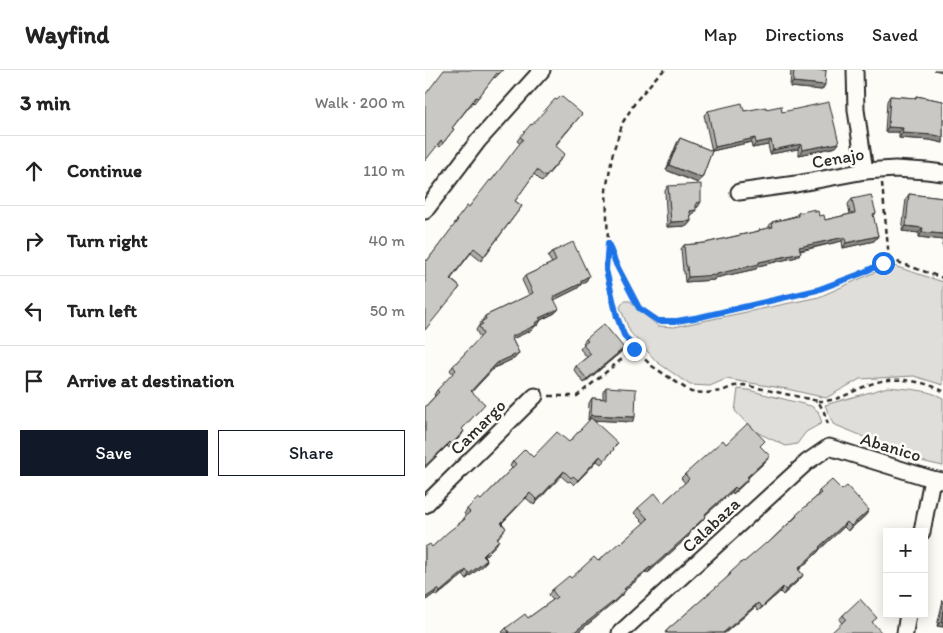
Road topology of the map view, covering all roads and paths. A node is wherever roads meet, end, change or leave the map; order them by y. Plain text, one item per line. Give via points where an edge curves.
1 (542, 70) edge
2 (665, 70) edge
3 (855, 70) edge
4 (881, 170) junction
5 (865, 171) junction
6 (943, 173) edge
7 (739, 192) dead end
8 (425, 211) edge
9 (608, 243) junction
10 (889, 259) junction
11 (943, 278) edge
12 (634, 349) junction
13 (943, 391) edge
14 (535, 396) joint
15 (818, 401) junction
16 (828, 424) dead end
17 (829, 447) joint
18 (937, 480) edge
19 (425, 505) edge
20 (923, 528) edge
21 (907, 618) edge
22 (620, 633) edge
23 (905, 633) edge

1 - 8 street via 478,141
2 - 9 path via 636,101 623,122 615,145 607,190
3 - 5 street via 856,110
4 - 5 street, Cenajo
4 - 6 street, Cenajo
4 - 10 path
5 - 7 street, Cenajo
9 - 10 path via 639,308 658,321 677,321 817,290
9 - 12 path via 606,270 617,317
10 - 11 path
12 - 14 path via 577,396
12 - 15 path via 652,366 691,392 722,391 744,385
13 - 15 path via 914,381 892,380 875,382 828,402
14 - 19 street, Camargo
15 - 16 path
17 - 18 street, Abanico
17 - 22 street, Calabaza via 807,462
18 - 20 street
21 - 23 street

